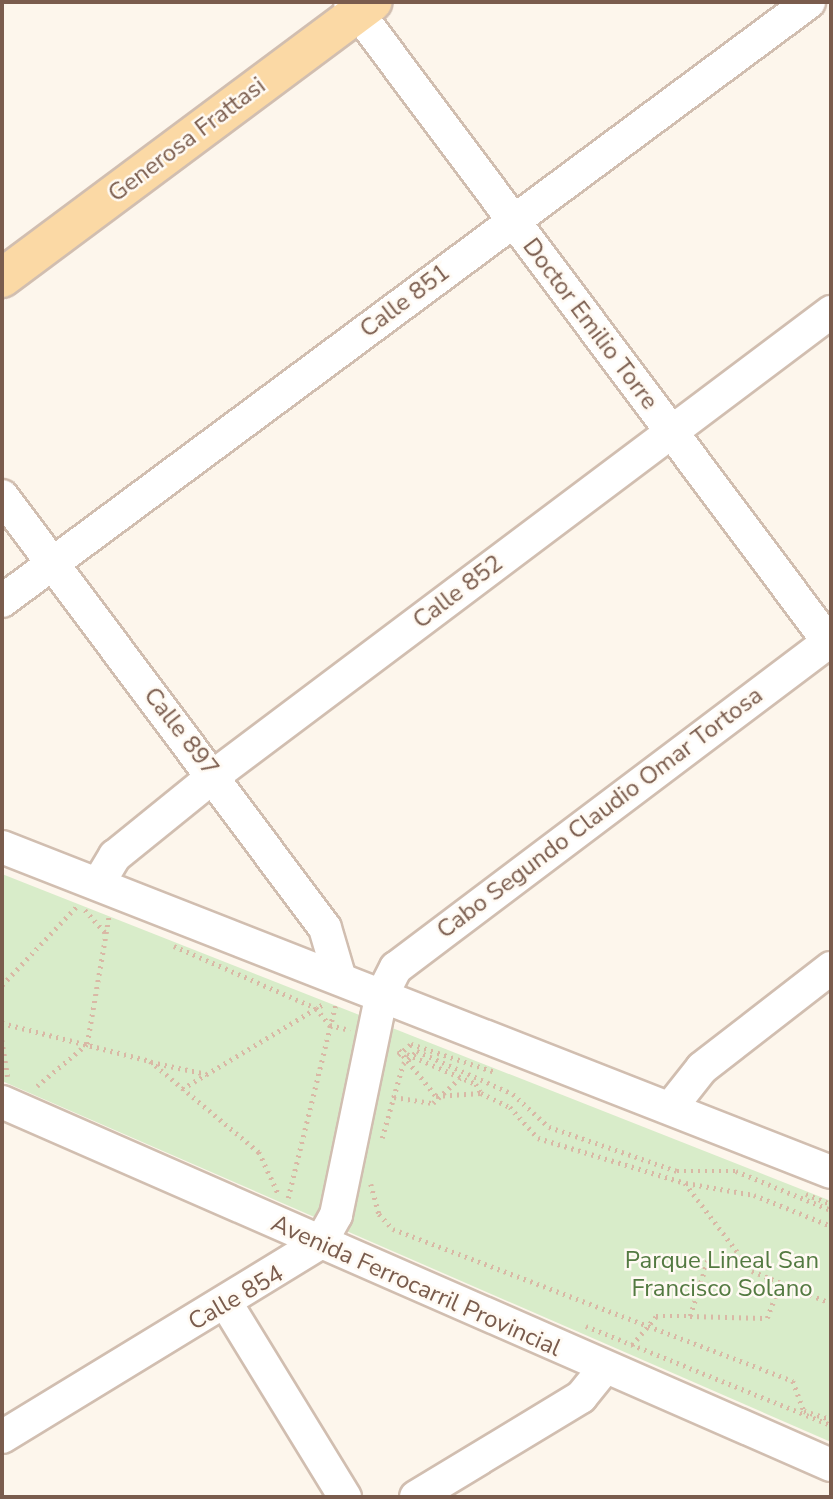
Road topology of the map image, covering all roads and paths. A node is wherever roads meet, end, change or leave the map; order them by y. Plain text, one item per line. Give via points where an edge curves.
1 (809, 2) edge
2 (360, 5) edge
3 (513, 221) junction
4 (2, 278) edge
5 (831, 312) edge
6 (671, 432) junction
7 (2, 496) edge
8 (52, 564) junction
9 (2, 601) edge
10 (831, 642) edge
11 (215, 775) junction
12 (2, 847) edge
13 (100, 899) junction
14 (121, 923) dead end
15 (106, 933) junction
16 (170, 944) dead end
17 (831, 968) edge
18 (340, 979) junction
19 (2, 985) edge
20 (381, 997) junction
21 (316, 1008) junction
22 (2, 1023) edge
23 (330, 1025) junction
24 (386, 1043) junction
25 (87, 1044) junction
26 (407, 1056) junction
27 (150, 1062) junction
28 (208, 1074) junction
29 (501, 1074) dead end
30 (460, 1077) junction
31 (182, 1089) junction
32 (481, 1093) junction
33 (436, 1096) junction
34 (394, 1097) junction
35 (13, 1098) edge
36 (386, 1098) junction
37 (672, 1106) junction
38 (720, 1159) dead end
39 (831, 1172) edge
40 (685, 1183) junction
41 (363, 1186) dead end
42 (831, 1205) edge
43 (831, 1210) edge
44 (831, 1226) edge
45 (321, 1242) junction
46 (708, 1259) dead end
47 (781, 1282) junction
48 (226, 1303) junction
49 (831, 1303) edge
50 (690, 1316) junction
51 (648, 1325) junction
52 (632, 1345) dead end
53 (604, 1369) junction
54 (831, 1419) edge
55 (2, 1437) edge
56 (831, 1465) edge
57 (345, 1497) edge
58 (416, 1497) edge

1 - 3 street, Calle 851
2 - 3 street, Doctor Emilio Torre
2 - 4 main road, Generosa Frattasi
3 - 6 street, Doctor Emilio Torre
3 - 8 street, Calle 851
5 - 6 street, Calle 852
6 - 10 street, Doctor Emilio Torre
6 - 11 street, Calle 852
7 - 8 street, Calle 897
8 - 9 street, Calle 851
8 - 11 street, Calle 897
10 - 20 street, Cabo Segundo Claudio Omar Tortosa via 406,959
11 - 13 street, Calle 852 via 115,856
11 - 18 street, Calle 897 via 325,928
12 - 13 street
13 - 14 path
13 - 15 path
13 - 15 path
13 - 18 street
13 - 19 path
15 - 25 path
16 - 21 path
17 - 37 street via 702,1068
18 - 20 street
20 - 24 street
20 - 37 street
21 - 23 path
21 - 23 path via 337,995
21 - 28 path
22 - 25 path
23 - 24 path
23 - 31 path via 285,1210 259,1152
24 - 26 path
24 - 29 path via 411,1044
24 - 36 path
24 - 45 street via 336,1215
25 - 27 path
25 - 35 path via 40,1087
26 - 30 path
26 - 33 path
26 - 34 path
26 - 43 path via 424,1053 513,1094 549,1127 677,1171 736,1171
27 - 28 path
27 - 31 path
28 - 31 path
30 - 32 path
30 - 33 path
32 - 33 path
32 - 40 path via 510,1107 538,1138
33 - 34 path via 433,1103
34 - 36 path
34 - 36 path via 376,1148
35 - 45 street, Avenida Ferrocarril Provincial
37 - 39 street
38 - 42 path
40 - 44 path via 754,1195
40 - 47 path via 760,1274
41 - 51 path via 369,1173 374,1203 393,1229
45 - 48 street, Calle 854
45 - 53 street, Avenida Ferrocarril Provincial
46 - 50 path
47 - 49 path
47 - 50 path via 767,1318
48 - 55 street, Calle 854
48 - 57 street
50 - 51 path via 656,1316
51 - 52 path
51 - 54 path via 793,1381 804,1410
53 - 56 street, Avenida Ferrocarril Provincial
53 - 58 street via 581,1397

